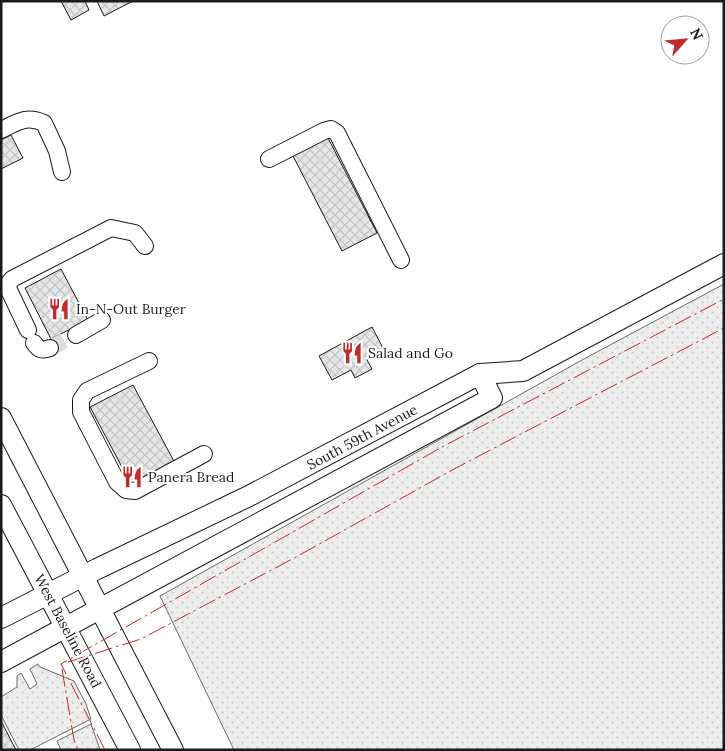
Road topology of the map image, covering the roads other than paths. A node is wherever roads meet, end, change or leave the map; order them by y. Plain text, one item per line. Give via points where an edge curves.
1 (1, 130) edge
2 (269, 159) dead end
3 (62, 172) dead end
4 (145, 246) dead end
5 (400, 260) dead end
6 (724, 264) edge
7 (102, 320) dead end
8 (76, 335) tunnel mouth
9 (50, 348) dead end
10 (149, 361) dead end
11 (523, 371) junction
12 (480, 374) junction
13 (492, 398) junction
14 (1, 418) edge
15 (204, 454) dead end
16 (3, 508) edge
17 (84, 575) junction
18 (49, 594) junction
19 (101, 609) junction
20 (1, 618) edge
21 (66, 627) junction
22 (1, 662) edge
23 (130, 750) edge
24 (172, 750) edge

1 - 3 lane via 26,119 44,123 57,151
2 - 5 lane via 331,129 336,133
4 - 9 lane via 135,234 111,228 12,278 7,286 31,337 38,349
6 - 11 main road, South 59th Avenue
7 - 8 lane
10 - 15 lane via 86,391 81,400 81,412 117,482 126,490 135,492
11 - 12 main road, South 59th Avenue
11 - 13 main road
12 - 13 main road
12 - 17 main road, South 59th Avenue via 250,496
13 - 19 main road
14 - 17 main road
16 - 18 main road, West Baseline Road
17 - 18 main road, South 59th Avenue
17 - 19 main road
18 - 20 main road, South 59th Avenue
18 - 21 main road, West Baseline Road
19 - 21 main road
19 - 24 main road
21 - 22 main road
21 - 23 main road, West Baseline Road

